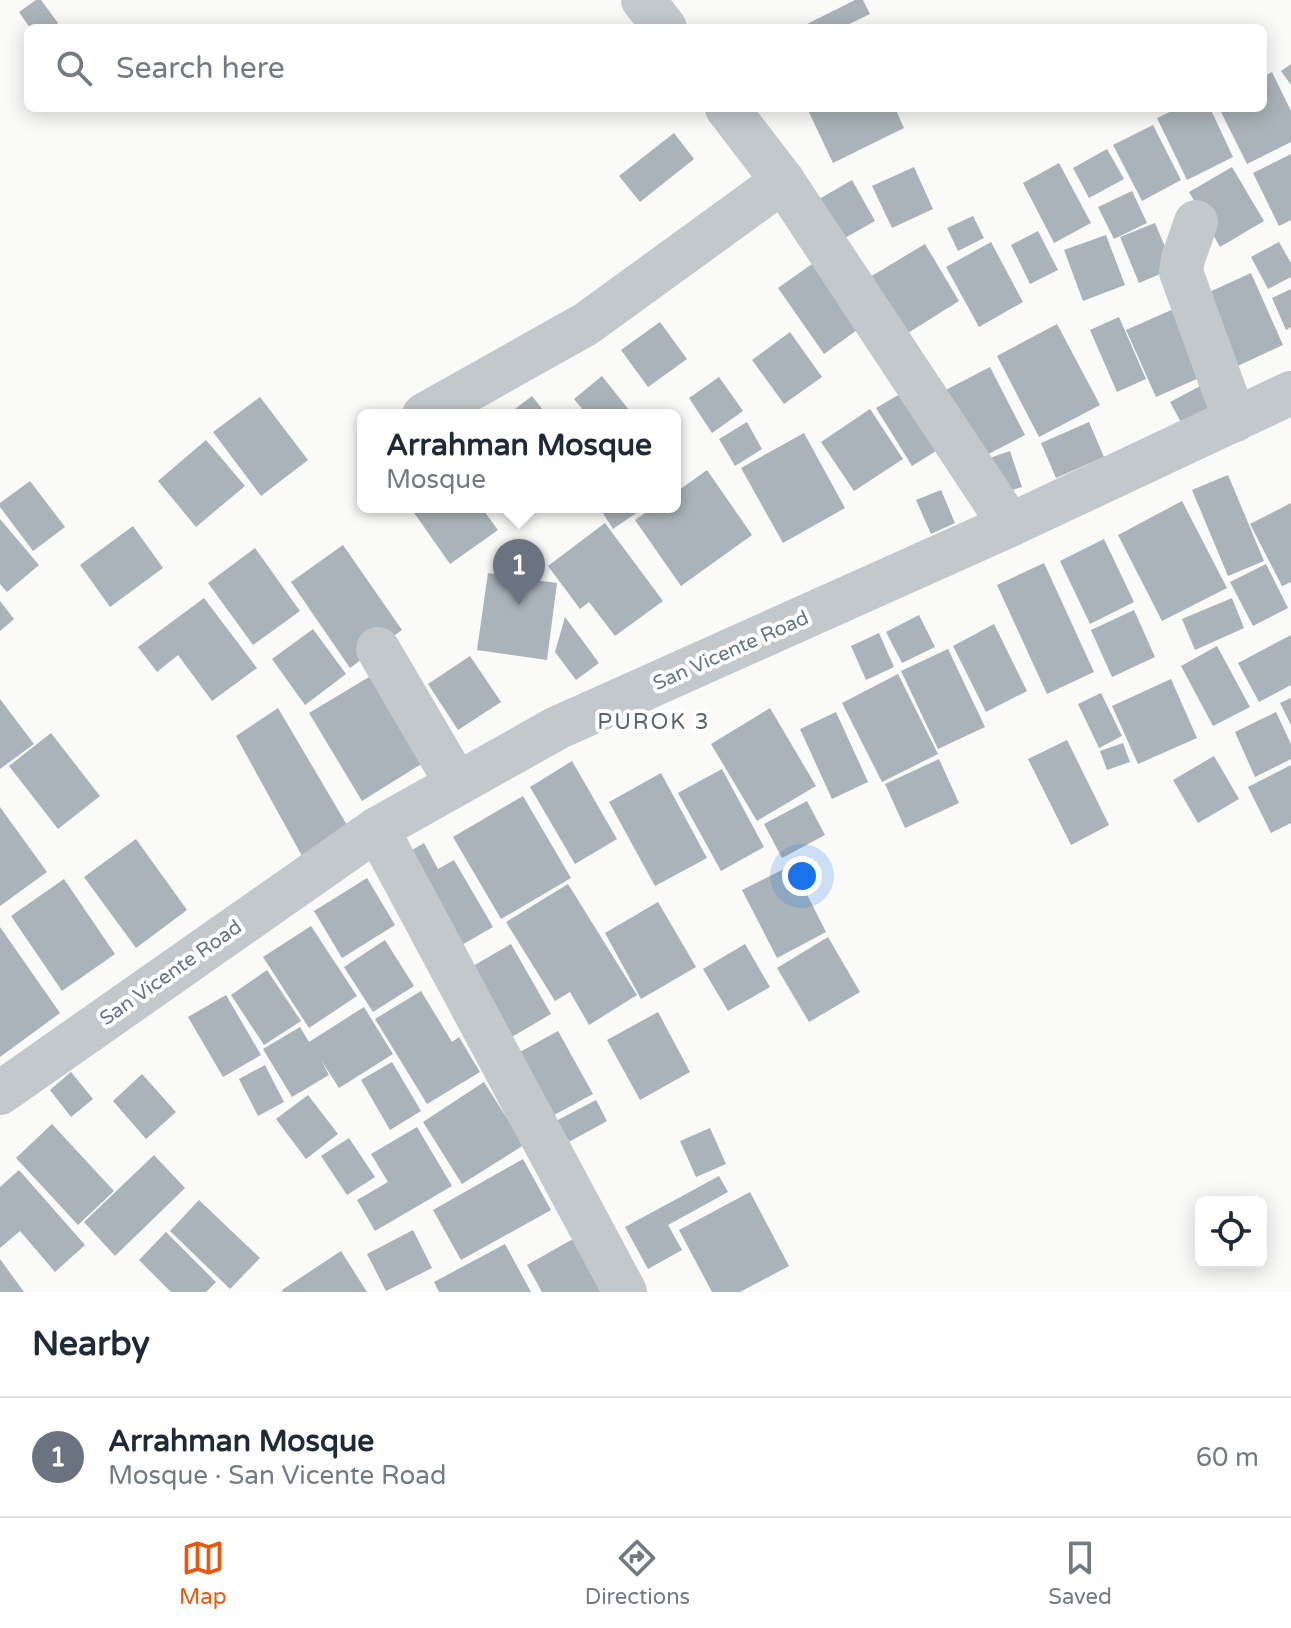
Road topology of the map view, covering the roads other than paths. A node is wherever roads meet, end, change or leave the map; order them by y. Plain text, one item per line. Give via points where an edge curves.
1 (643, 0) edge
2 (662, 24) edge
3 (730, 112) edge
4 (783, 181) junction
5 (1196, 222) dead end
6 (1291, 393) edge
7 (435, 409) edge
8 (1235, 420) junction
9 (1010, 525) junction
10 (378, 649) dead end
11 (457, 784) junction
12 (377, 829) junction
13 (0, 1093) edge
14 (625, 1292) edge

1 - 2 street
3 - 4 street
4 - 7 street via 586,324
4 - 9 street
5 - 8 street via 1181,272
6 - 8 street, San Vicente Road
8 - 9 street, San Vicente Road
9 - 11 street, San Vicente Road via 557,728
10 - 11 street
11 - 12 street, San Vicente Road
12 - 13 street, San Vicente Road
12 - 14 street

